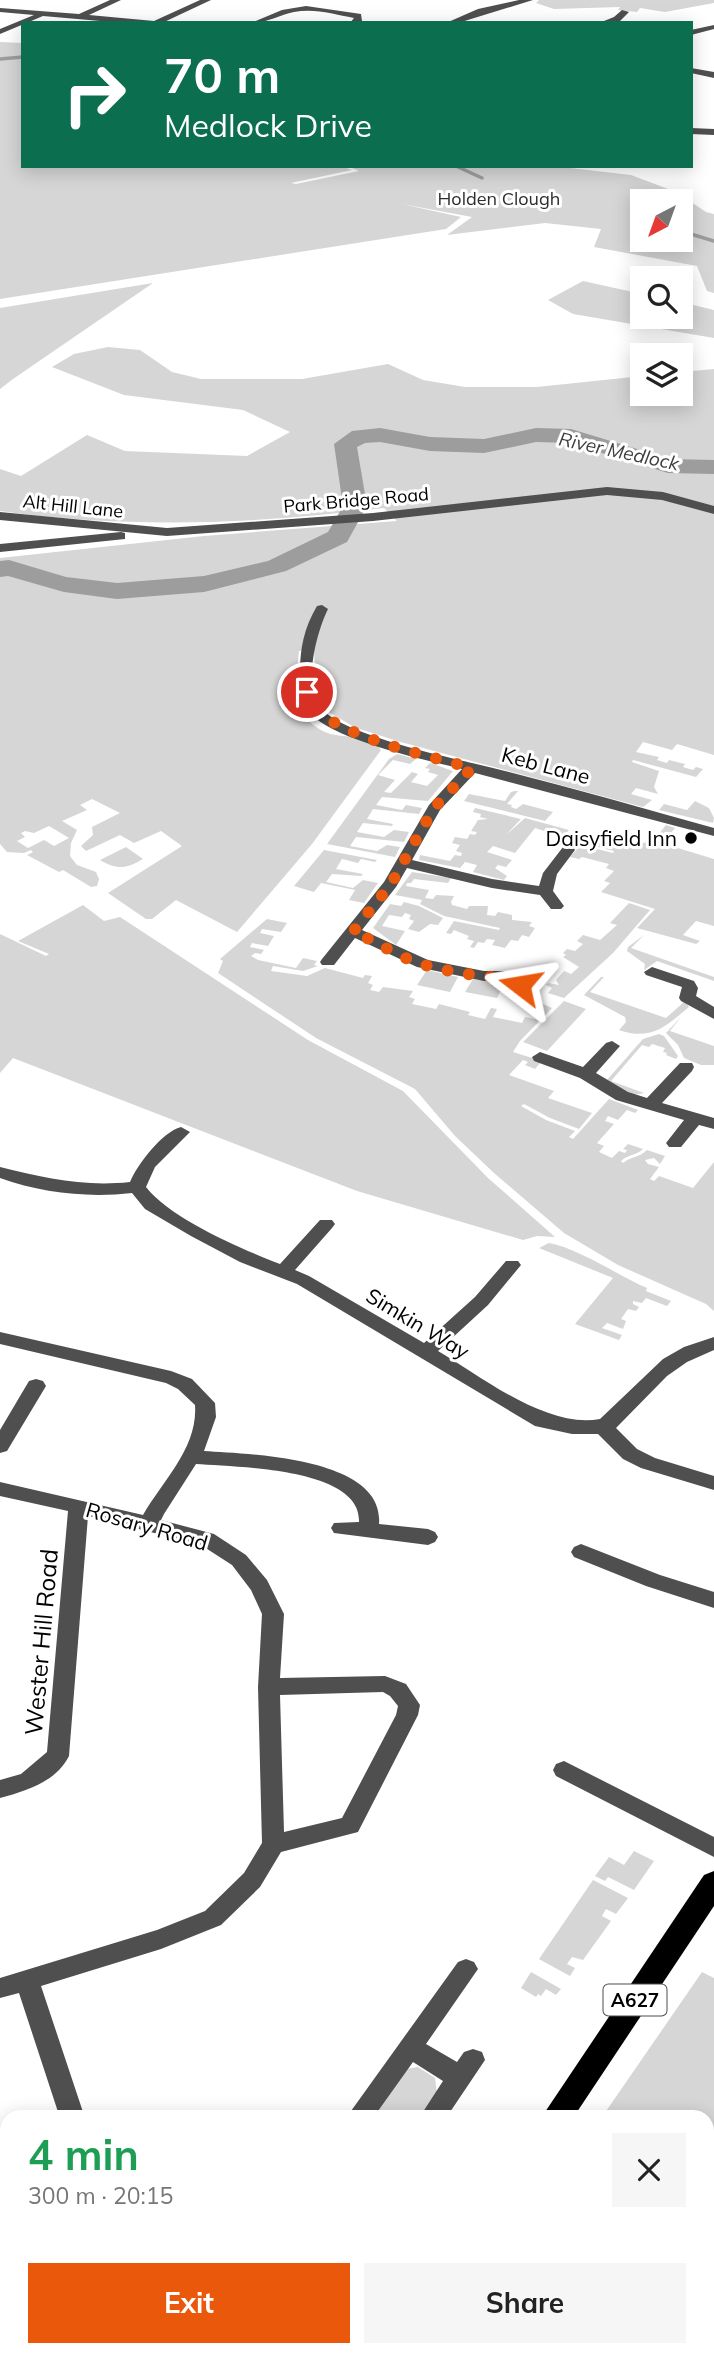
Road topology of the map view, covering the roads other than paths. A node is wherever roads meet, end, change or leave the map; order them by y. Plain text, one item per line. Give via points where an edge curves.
1 (27, 0) edge
2 (117, 0) edge
3 (208, 0) edge
4 (529, 0) edge
5 (2, 10) edge
6 (625, 12) dead end
7 (43, 14) junction
8 (80, 16) junction
9 (26, 21) edge
10 (119, 21) edge
11 (160, 21) edge
12 (260, 21) edge
13 (357, 21) edge
14 (455, 21) edge
15 (610, 21) edge
16 (21, 23) edge
17 (714, 27) edge
18 (0, 32) edge
19 (694, 32) edge
20 (714, 36) edge
21 (693, 70) edge
22 (714, 75) edge
23 (714, 132) edge
24 (693, 134) edge
25 (714, 510) edge
26 (0, 516) edge
27 (144, 530) junction
28 (0, 548) edge
29 (322, 610) dead end
30 (472, 768) junction
31 (714, 831) edge
32 (568, 850) dead end
33 (404, 863) junction
34 (545, 891) junction
35 (556, 906) dead end
36 (352, 933) junction
37 (328, 962) dead end
38 (652, 972) dead end
39 (520, 985) dead end
40 (714, 1014) edge
41 (612, 1046) dead end
42 (540, 1057) dead end
43 (686, 1067) dead end
44 (586, 1074) junction
45 (652, 1103) junction
46 (695, 1118) junction
47 (714, 1124) edge
48 (181, 1132) dead end
49 (675, 1143) dead end
50 (0, 1172) edge
51 (137, 1187) junction
52 (326, 1224) dead end
53 (512, 1265) dead end
54 (284, 1272) junction
55 (0, 1338) edge
56 (714, 1343) edge
57 (423, 1353) junction
58 (36, 1386) dead end
59 (602, 1426) junction
60 (0, 1446) edge
61 (191, 1457) junction
62 (714, 1483) edge
63 (0, 1489) edge
64 (79, 1506) junction
65 (149, 1523) junction
66 (341, 1528) dead end
67 (368, 1531) junction
68 (428, 1537) dead end
69 (581, 1552) dead end
70 (714, 1600) edge
71 (269, 1687) junction
72 (564, 1770) dead end
73 (0, 1789) edge
74 (274, 1844) junction
75 (714, 1848) edge
76 (714, 1883) edge
77 (466, 1969) dead end
78 (27, 1979) junction
79 (0, 1988) edge
80 (410, 2047) junction
81 (70, 2110) edge
82 (364, 2110) edge
83 (437, 2110) edge
84 (561, 2110) edge

1 - 5 street
2 - 8 street
3 - 11 street
4 - 14 street
5 - 7 street
6 - 15 street
7 - 8 street
7 - 9 street
8 - 10 street
12 - 13 street via 305,6 358,16
16 - 18 street
17 - 19 street
19 - 20 street
21 - 22 street
23 - 24 street
25 - 27 street, Park Bridge Road via 663,496 607,491 373,517
26 - 27 street, Alt Hill Lane
27 - 28 street, Park Bridge Road
29 - 30 street, Keb Lane via 306,640 307,692 314,710 348,730
30 - 31 street, Keb Lane
30 - 33 street via 434,808
32 - 34 street via 547,866
33 - 34 street via 499,886
33 - 36 street
34 - 35 street
36 - 37 street
36 - 39 street via 434,968 484,976 507,970
38 - 40 street via 688,984 687,998
41 - 44 street
42 - 44 street
43 - 45 street
44 - 45 street via 614,1092
45 - 46 street
46 - 47 street
46 - 49 street
48 - 51 street via 172,1153 144,1168
50 - 51 street via 41,1184 98,1190
51 - 54 street, Simkin Way via 151,1205 197,1232
52 - 54 street via 305,1237
53 - 57 street via 465,1320
54 - 57 street, Simkin Way
55 - 61 street via 185,1384 205,1403 207,1412
56 - 59 street via 672,1362
57 - 59 street, Simkin Way via 542,1420 564,1426
58 - 60 street
59 - 62 street via 630,1454 688,1482
61 - 65 street
61 - 67 street via 324,1472 361,1500 369,1515
63 - 64 street, Rosary Road
64 - 65 street, Rosary Road
64 - 73 street, Wester Hill Road via 58,1756 28,1781
65 - 71 street, Rosary Road via 207,1539 239,1560 260,1586 273,1614
66 - 67 street
67 - 68 street
69 - 70 street
71 - 74 street, Rosary Road
71 - 74 street via 385,1684 398,1690 409,1705 350,1825
72 - 75 street
74 - 78 street via 253,1880 213,1919
76 - 84 highway, A627
77 - 80 street
78 - 79 street
78 - 81 street
80 - 82 street
80 - 83 street via 466,2068

